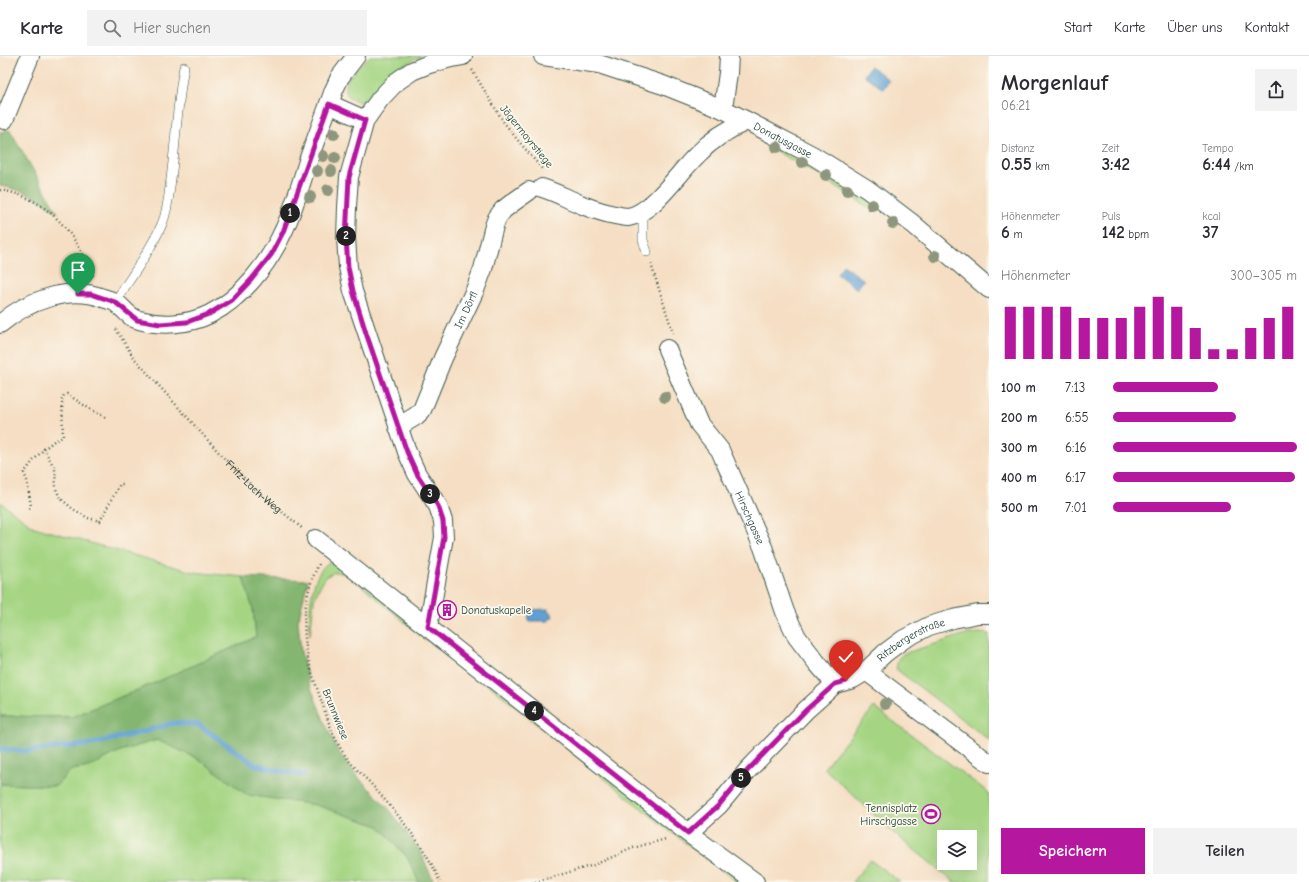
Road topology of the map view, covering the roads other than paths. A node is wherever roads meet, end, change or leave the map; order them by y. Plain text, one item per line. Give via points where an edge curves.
1 (30, 56) edge
2 (356, 56) edge
3 (463, 56) edge
4 (543, 56) edge
5 (729, 56) edge
6 (184, 66) dead end
7 (329, 104) junction
8 (723, 109) junction
9 (4, 120) dead end
10 (365, 120) junction
11 (747, 121) junction
12 (643, 210) junction
13 (648, 252) road end
14 (989, 289) edge
15 (115, 302) junction
16 (0, 324) edge
17 (671, 344) road end
18 (398, 426) junction
19 (322, 544) road end
20 (989, 614) edge
21 (428, 627) junction
22 (866, 671) junction
23 (835, 684) junction
24 (989, 763) edge
25 (688, 833) junction
26 (755, 882) edge

1 - 9 street
2 - 7 street via 340,77
3 - 10 street via 412,71 396,82
4 - 8 street, Donatusgasse via 599,64 663,85
5 - 8 street
6 - 15 lane via 165,214 140,265
7 - 10 street
7 - 15 street via 283,232 271,255 232,300 209,314 187,322 160,324 137,320
8 - 11 street, Donatusgasse
10 - 18 street via 349,177 346,238 348,267 355,298
11 - 12 street via 732,127 710,143 659,197
11 - 14 street, Donatusgasse via 812,155 866,188 913,224
12 - 13 lane via 643,240
12 - 18 street, Im Dörfl via 628,217 616,216 538,183 503,210 494,226 475,290 422,410
15 - 16 street via 91,294 61,295 24,308
17 - 23 street, Hirschgasse via 699,424 720,450 763,547 785,612 794,630
18 - 21 street via 417,474 438,506 443,521 444,537
19 - 21 street
20 - 22 street, Ritzbergerstraße via 952,619 929,626 904,639
21 - 25 street
22 - 23 street, Ritzbergerstraße via 853,679
22 - 24 street
23 - 25 street, Ritzbergerstraße via 748,770 719,805
25 - 26 street

